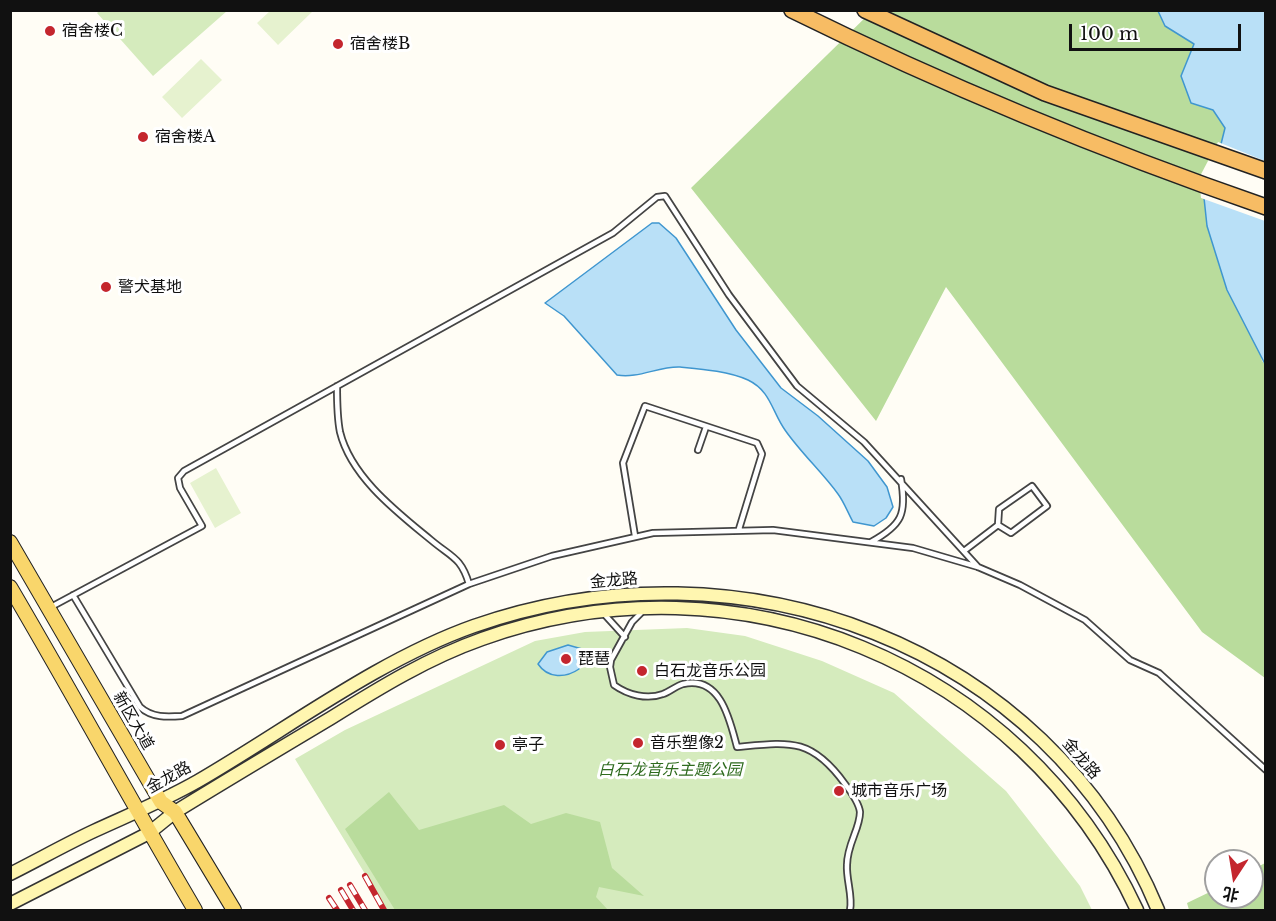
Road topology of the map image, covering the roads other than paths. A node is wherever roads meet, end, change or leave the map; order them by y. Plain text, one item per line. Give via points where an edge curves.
1 (792, 10) edge
2 (865, 10) edge
3 (1266, 171) edge
4 (1266, 207) edge
5 (337, 386) junction
6 (706, 426) junction
7 (698, 450) dead end
8 (901, 479) junction
9 (998, 525) junction
10 (740, 530) junction
11 (635, 536) junction
12 (10, 542) edge
13 (871, 542) junction
14 (964, 550) junction
15 (978, 567) junction
16 (469, 584) junction
17 (10, 587) edge
18 (73, 596) junction
19 (650, 607) junction
20 (48, 609) junction
21 (594, 612) junction
22 (626, 637) junction
23 (1266, 770) edge
24 (161, 802) junction
25 (175, 812) junction
26 (139, 813) junction
27 (149, 833) junction
28 (10, 874) edge
29 (10, 904) edge
30 (195, 910) edge
31 (234, 910) edge
32 (850, 910) edge
33 (1137, 910) edge
34 (1158, 910) edge

1 - 4 highway via 1016,113 1142,164
2 - 3 highway via 1045,93
5 - 8 lane via 613,233 657,197 664,196 729,295 797,386
5 - 16 lane via 340,433 353,459 385,501 457,558
5 - 18 lane via 184,471 178,478 180,488 202,526
6 - 7 lane
6 - 10 lane via 756,443 762,454
6 - 11 lane via 645,406 623,463
8 - 13 lane via 904,495 899,521 891,531
8 - 14 lane
9 - 9 lane via 1011,533 1047,506 1032,486 999,509
9 - 14 lane
10 - 11 lane
10 - 13 lane via 773,530
11 - 16 lane via 552,556
12 - 20 main road, 新区大道
13 - 15 lane via 913,548
14 - 15 lane
15 - 23 lane via 1085,620 1130,660 1159,673
16 - 18 lane via 182,716 164,717 140,707
17 - 26 main road
18 - 20 lane
19 - 21 main road, 金龙路
19 - 22 lane via 632,622
19 - 33 main road, 金龙路 via 718,610 789,621 863,646 926,678 990,723 1033,762 1093,835
20 - 24 main road, 新区大道
21 - 22 lane via 608,617
21 - 25 main road, 金龙路 via 517,628 427,663
22 - 32 lane via 610,667 614,685 620,689 648,697 660,696 682,684 699,685 718,695 729,715 737,747 783,742 805,747 831,765 860,808 860,822 849,843 846,866
24 - 25 main road, 新区大道
24 - 26 main road, 金龙路
24 - 34 main road, 金龙路 via 373,675 474,627 593,598 704,594 775,604 862,628 904,644 973,683 1032,730 1081,781 1120,837
25 - 27 main road, 金龙路
25 - 31 main road, 新区大道
26 - 27 main road
26 - 28 main road, 金龙路
27 - 29 main road, 金龙路
27 - 30 main road

